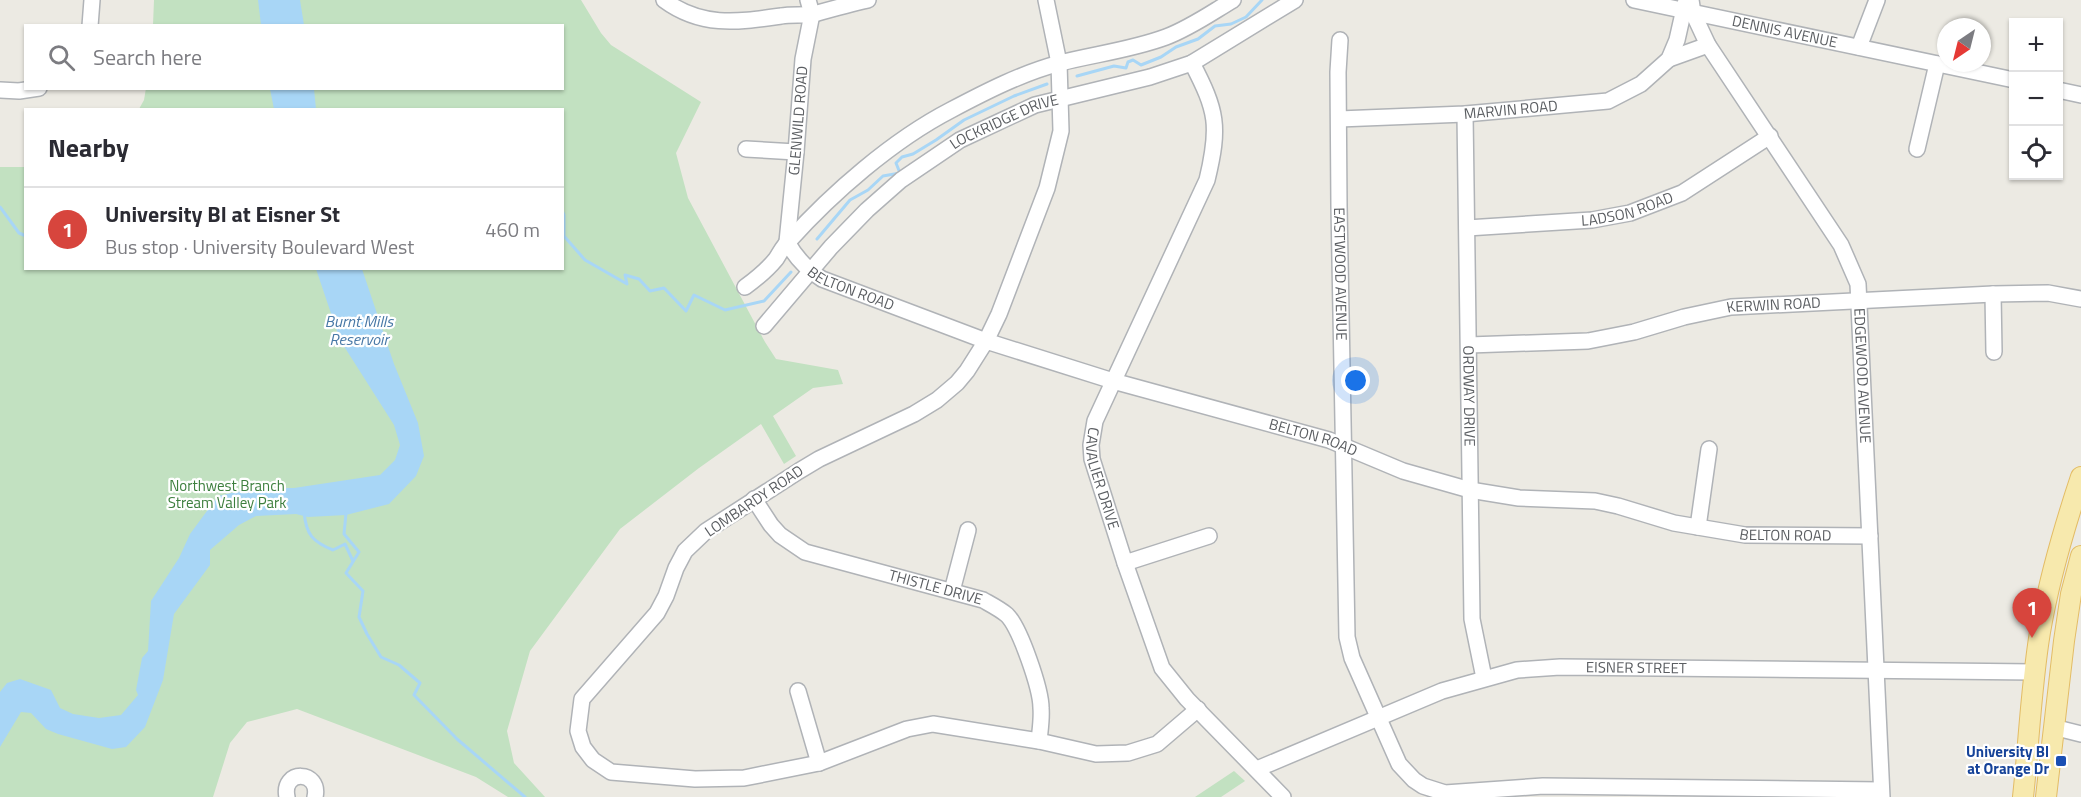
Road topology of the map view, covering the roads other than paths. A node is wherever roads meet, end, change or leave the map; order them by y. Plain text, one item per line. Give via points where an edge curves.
1 (92, 0) edge
2 (664, 0) edge
3 (868, 0) edge
4 (1046, 0) edge
5 (1233, 0) edge
6 (1295, 0) edge
7 (1634, 0) edge
8 (1876, 0) edge
9 (1688, 6) edge
10 (810, 7) edge
11 (90, 24) edge
12 (1341, 40) dead end
13 (1708, 45) junction
14 (1859, 47) junction
15 (1670, 58) junction
16 (1059, 63) junction
17 (1192, 63) junction
18 (1937, 64) joint
19 (1975, 72) edge
20 (2009, 79) edge
21 (0, 90) edge
22 (26, 90) edge
23 (2063, 91) edge
24 (2081, 95) edge
25 (1060, 99) junction
26 (1465, 114) junction
27 (1339, 119) junction
28 (1770, 136) junction
29 (746, 149) dead end
30 (1917, 149) dead end
31 (796, 152) junction
32 (1467, 228) junction
33 (787, 242) junction
34 (810, 272) junction
35 (745, 287) dead end
36 (1993, 294) junction
37 (2081, 299) edge
38 (1859, 300) junction
39 (764, 326) dead end
40 (986, 341) junction
41 (1468, 345) junction
42 (1994, 352) dead end
43 (1113, 381) junction
44 (1343, 447) junction
45 (1709, 449) dead end
46 (2081, 477) edge
47 (1470, 490) junction
48 (754, 499) junction
49 (1698, 527) junction
50 (968, 530) dead end
51 (1209, 536) dead end
52 (1870, 536) junction
53 (2081, 556) edge
54 (1125, 563) junction
55 (952, 591) junction
56 (1875, 669) junction
57 (2035, 672) junction
58 (1484, 678) junction
59 (2060, 679) junction
60 (798, 691) dead end
61 (1198, 709) junction
62 (1377, 717) junction
63 (2053, 727) junction
64 (2081, 734) edge
65 (1039, 741) junction
66 (819, 763) junction
67 (1257, 769) junction
68 (1881, 794) edge
69 (287, 797) edge
70 (316, 797) edge
71 (1283, 797) edge
72 (2023, 797) edge
73 (2046, 797) edge

1 - 11 street
2 - 10 street via 694,16 736,23 788,15
3 - 10 street
4 - 16 street, LOMBARDY ROAD
5 - 16 street via 1165,38
6 - 17 street, LOCKRIDGE DRIVE
7 - 9 street, DENNIS AVENUE
8 - 14 street
9 - 13 street, EDGEWOOD AVENUE
9 - 14 street, DENNIS AVENUE
9 - 15 street
10 - 31 street, GLENWILD ROAD
12 - 27 street, EASTWOOD AVENUE
13 - 15 street, MARVIN ROAD
13 - 28 street, EDGEWOOD AVENUE
14 - 18 street, DENNIS AVENUE
15 - 26 street, MARVIN ROAD via 1641,84 1608,101
16 - 25 street, LOMBARDY ROAD
16 - 33 street via 999,86 910,134 848,184
17 - 25 street, LOCKRIDGE DRIVE
17 - 43 street, CAVALIER DRIVE via 1214,118 1215,145 1207,180
18 - 30 street
19 - 20 street, DENNIS AVENUE
21 - 22 street
23 - 24 street
25 - 34 street, LOCKRIDGE DRIVE via 1035,105 960,140 900,180
25 - 40 street, LOMBARDY ROAD via 1061,131 1047,188
26 - 27 street, MARVIN ROAD
26 - 32 street, ORDWAY DRIVE
27 - 44 street, EASTWOOD AVENUE
28 - 32 street, LADSON ROAD via 1682,193 1630,213 1592,220
28 - 38 street, EDGEWOOD AVENUE via 1841,245 1858,284
29 - 31 street
31 - 33 street, GLENWILD ROAD
32 - 41 street, ORDWAY DRIVE
33 - 34 street, BELTON ROAD
33 - 35 street via 775,260
34 - 39 street, LOCKRIDGE DRIVE
34 - 40 street, BELTON ROAD
36 - 37 street, KERWIN ROAD via 2048,293
36 - 38 street, KERWIN ROAD
36 - 42 street
38 - 41 street, KERWIN ROAD via 1731,307 1588,340
38 - 52 street, EDGEWOOD AVENUE
40 - 43 street, BELTON ROAD
40 - 48 street, LOMBARDY ROAD via 957,383 937,400 819,459
41 - 47 street, ORDWAY DRIVE
43 - 44 street, BELTON ROAD
43 - 54 street, CAVALIER DRIVE via 1095,421 1091,445
44 - 47 street, BELTON ROAD via 1403,471
44 - 62 street, EASTWOOD AVENUE via 1347,637
45 - 49 street
46 - 57 main road via 2052,577
47 - 49 street, BELTON ROAD via 1519,498 1595,501
47 - 58 street, ORDWAY DRIVE via 1472,619
48 - 55 street, THISTLE DRIVE via 780,535 805,552
48 - 66 street, LOMBARDY ROAD via 706,531 685,551 657,612 582,699 578,731 593,760 611,772 744,778
49 - 52 street, BELTON ROAD via 1745,535
50 - 55 street
51 - 54 street
52 - 56 street, EDGEWOOD AVENUE
53 - 59 main road via 2071,594
54 - 61 street, CAVALIER DRIVE via 1162,668
55 - 65 street, THISTLE DRIVE via 983,600 1006,613 1013,623 1040,695
56 - 57 street, EISNER STREET
56 - 58 street, EISNER STREET via 1560,667 1517,670
56 - 68 street, EDGEWOOD AVENUE
57 - 59 main road
57 - 72 main road
58 - 62 street, EISNER STREET
59 - 63 main road
60 - 66 street
61 - 65 street, LOMBARDY ROAD via 1157,744 1128,753 1096,754
61 - 67 street, CAVALIER DRIVE
62 - 67 street, EISNER STREET
62 - 68 street, EASTWOOD AVENUE via 1399,764 1423,786 1445,793 1543,786
63 - 64 street
63 - 73 main road
65 - 66 street, LOMBARDY ROAD via 933,724 907,729
67 - 71 street, CAVALIER DRIVE
69 - 70 street via 291,780 303,776 316,786

